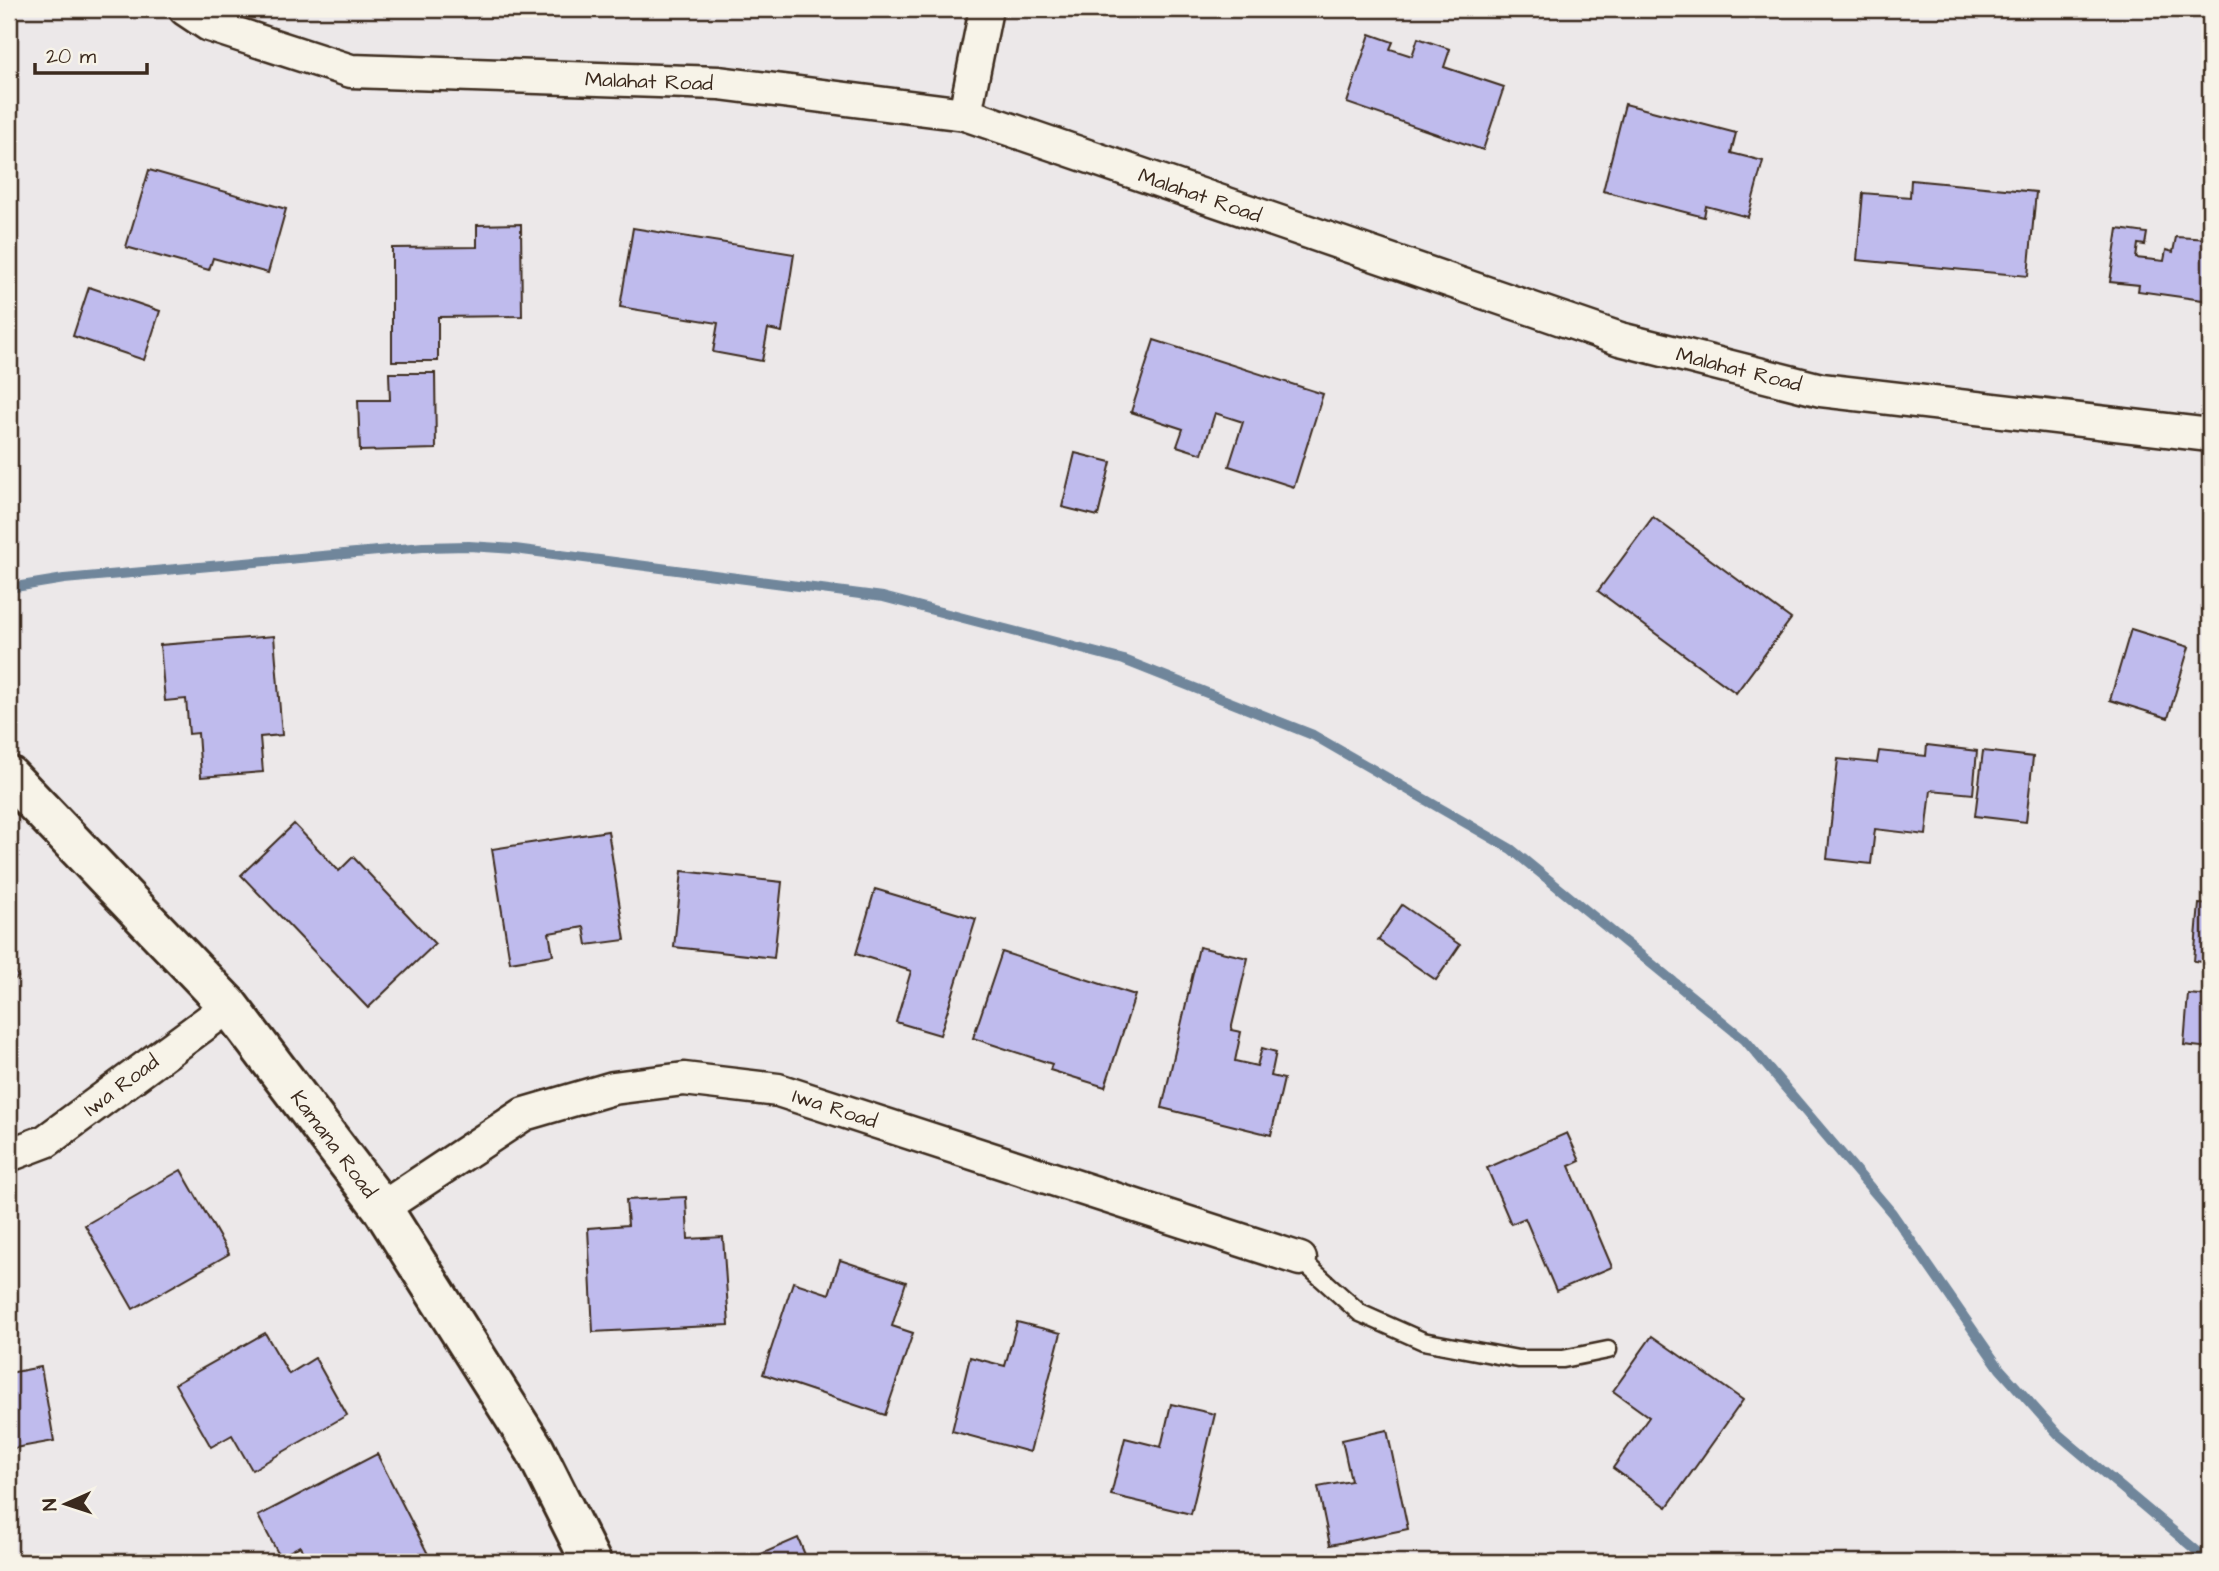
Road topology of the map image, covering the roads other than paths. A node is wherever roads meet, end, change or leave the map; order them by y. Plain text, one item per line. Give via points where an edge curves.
1 (185, 9) edge
2 (986, 9) edge
3 (965, 114) junction
4 (2210, 435) edge
5 (9, 776) edge
6 (229, 1006) junction
7 (9, 1155) edge
8 (383, 1208) junction
9 (1300, 1259) joint
10 (1608, 1350) dead end
11 (592, 1562) edge

1 - 3 street, Malahat Road via 209,25 351,71 719,83
2 - 3 street
3 - 4 street, Malahat Road via 1620,340 1821,390
5 - 6 street, Kamana Road
6 - 7 street, Iwa Road via 46,1141
6 - 8 street, Kamana Road
8 - 9 street, Iwa Road via 524,1114 613,1088 684,1079 778,1090
8 - 11 street, Kamana Road via 535,1450
9 - 10 lane via 1360,1313 1423,1341 1518,1359 1563,1359

